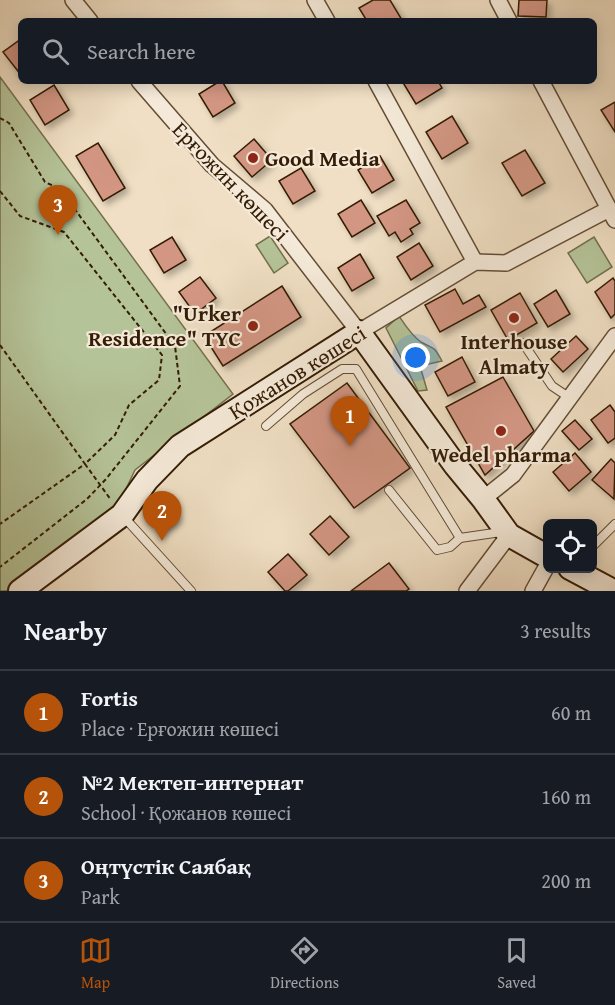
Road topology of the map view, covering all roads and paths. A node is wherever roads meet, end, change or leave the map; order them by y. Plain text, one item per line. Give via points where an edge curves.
1 (73, 0) edge
2 (315, 0) edge
3 (498, 0) edge
4 (88, 18) edge
5 (325, 18) edge
6 (507, 18) edge
7 (143, 84) edge
8 (378, 84) edge
9 (543, 84) edge
10 (0, 118) edge
11 (0, 191) edge
12 (612, 214) edge
13 (475, 262) junction
14 (359, 332) junction
15 (615, 336) edge
16 (523, 344) dead end
17 (0, 345) edge
18 (570, 398) junction
19 (266, 426) dead end
20 (84, 464) junction
21 (100, 485) junction
22 (389, 490) dead end
23 (483, 499) junction
24 (122, 515) junction
25 (0, 524) edge
26 (615, 524) edge
27 (508, 533) junction
28 (460, 538) junction
29 (597, 542) edge
30 (543, 554) edge
31 (0, 567) edge
32 (543, 573) edge
33 (579, 573) edge
34 (20, 591) edge
35 (191, 591) edge
36 (467, 591) edge
37 (533, 591) edge
38 (613, 591) edge

1 - 4 street
2 - 5 street
3 - 6 street
7 - 14 street, Ерғожин көшесі via 212,165 265,210
8 - 13 street
9 - 12 street
10 - 21 path via 9,123 45,182 60,189 174,346 180,386
11 - 20 path via 20,216 64,231 162,355 159,380 129,405 115,435
12 - 13 street via 506,262
13 - 14 street, Қожанов көшесі
14 - 23 street, Ерғожин көшесі
14 - 24 street, Қожанов көшесі via 180,446 147,480
15 - 18 street
16 - 18 lane via 552,386
17 - 20 path
18 - 23 street via 513,475
19 - 28 lane via 303,394 342,369 356,369
20 - 21 path
20 - 25 path
21 - 24 path
21 - 31 path
22 - 28 lane via 437,550 450,547
23 - 27 street, Ерғожин көшесі
24 - 34 street, Қожанов көшесі
24 - 35 lane
26 - 29 lane
27 - 28 lane
27 - 30 street, Ерғожин көшесі
27 - 36 street
32 - 37 street
33 - 38 street

